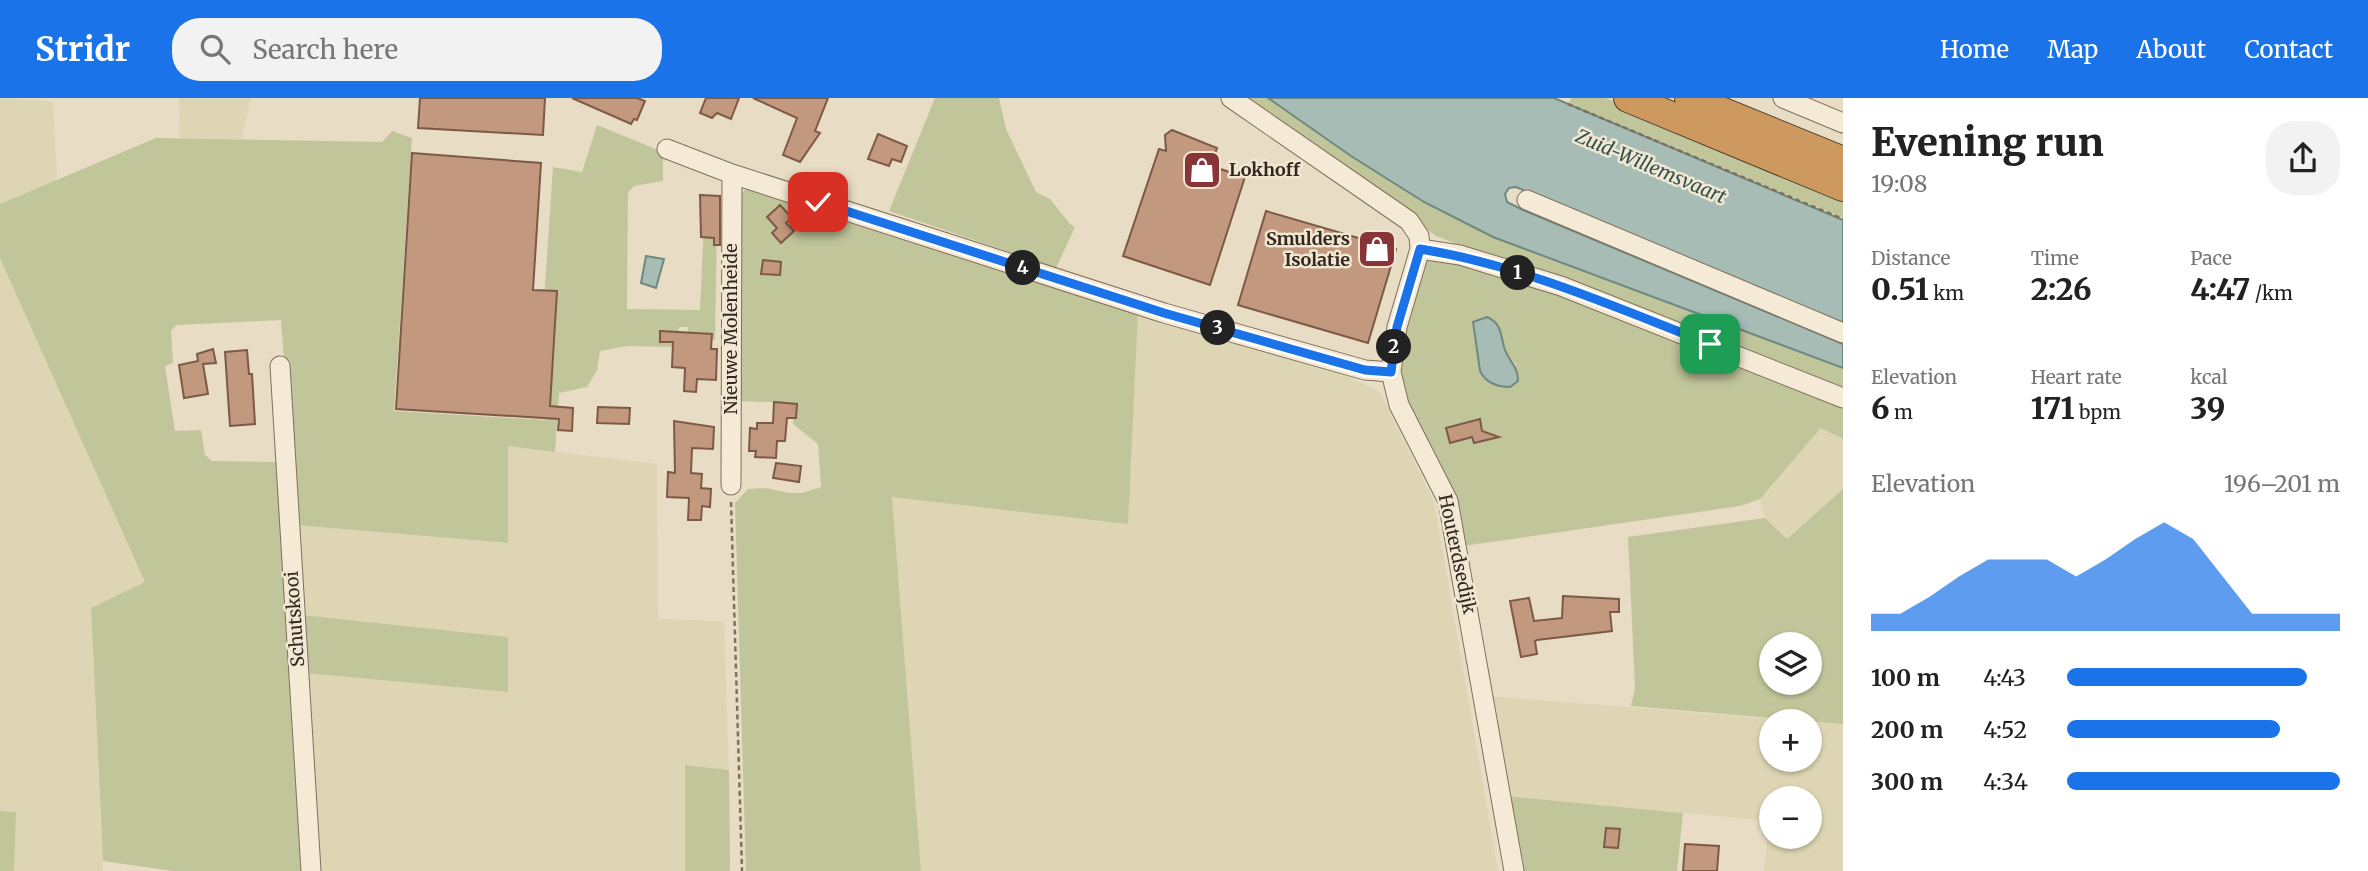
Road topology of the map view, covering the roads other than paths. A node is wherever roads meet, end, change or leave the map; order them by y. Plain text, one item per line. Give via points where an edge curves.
1 (1231, 98) edge
2 (1628, 98) edge
3 (1689, 98) edge
4 (1783, 98) edge
5 (1843, 123) edge
6 (667, 149) dead end
7 (1843, 161) edge
8 (732, 174) junction
9 (1843, 187) edge
10 (1527, 200) dead end
11 (1420, 249) junction
12 (1843, 333) edge
13 (280, 366) dead end
14 (1391, 372) junction
15 (1843, 398) edge
16 (731, 485) road end
17 (311, 871) edge
18 (1514, 871) edge

1 - 11 street via 1409,221 1419,236
2 - 9 highway
3 - 7 highway
4 - 5 street
6 - 8 street
8 - 14 street via 1164,313 1365,370
8 - 16 street, Nieuwe Molenheide
10 - 12 street
11 - 14 street, Houterdsedijk via 1397,327
11 - 15 street via 1460,255 1561,286
13 - 17 street, Schutskooi
14 - 18 street, Houterdsedijk via 1399,405 1448,501

